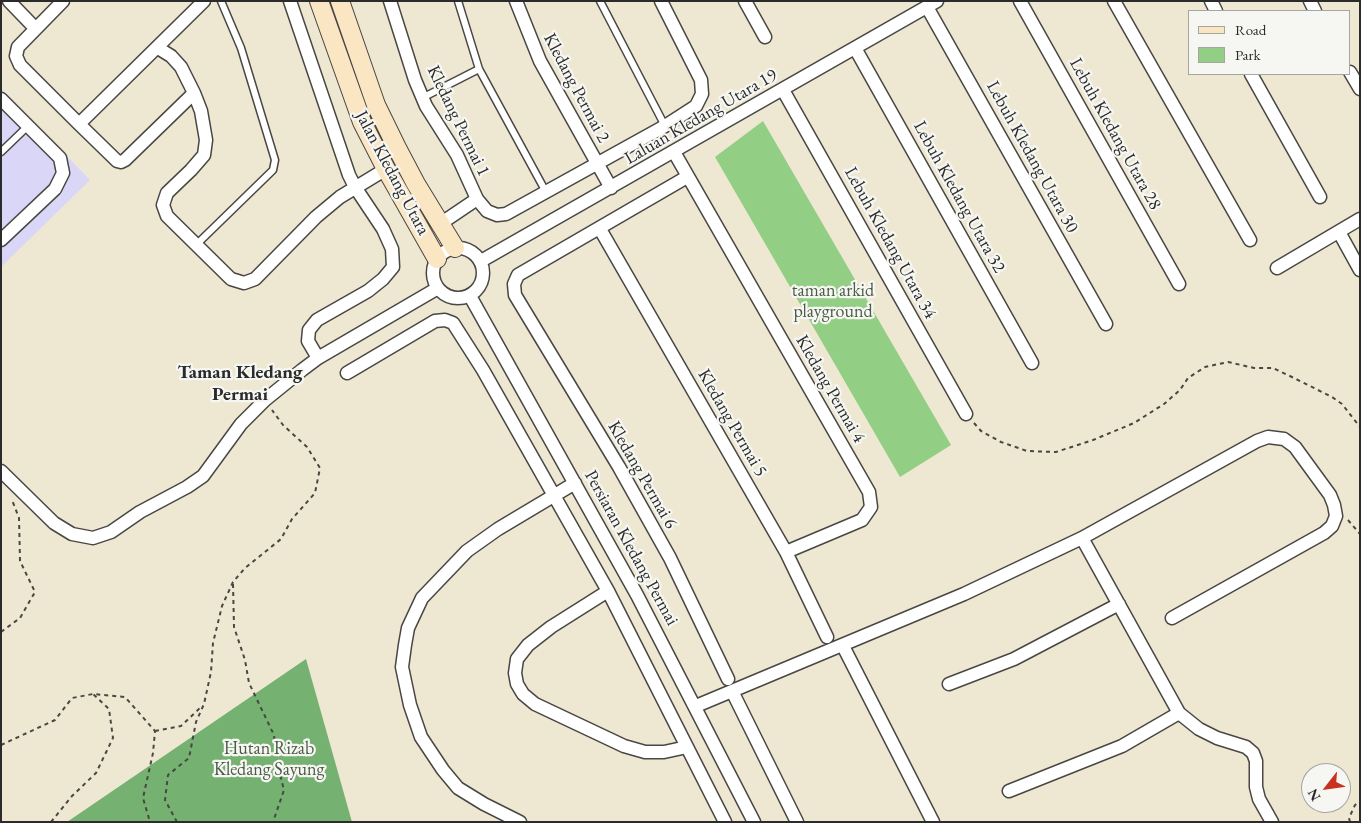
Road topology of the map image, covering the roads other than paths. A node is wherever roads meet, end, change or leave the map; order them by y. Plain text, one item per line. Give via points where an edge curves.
1 (9, 1) edge
2 (63, 1) edge
3 (204, 1) edge
4 (221, 1) edge
5 (290, 1) edge
6 (319, 1) edge
7 (340, 1) edge
8 (390, 1) edge
9 (458, 1) edge
10 (516, 1) edge
11 (600, 1) edge
12 (660, 1) edge
13 (745, 1) edge
14 (1020, 1) edge
15 (1114, 1) edge
16 (932, 4) edge
17 (34, 28) junction
18 (765, 37) dead end
19 (158, 48) junction
20 (855, 48) junction
21 (479, 69) junction
22 (1252, 75) edge
23 (783, 90) junction
24 (194, 93) junction
25 (422, 98) junction
26 (1, 99) edge
27 (79, 124) junction
28 (28, 126) junction
29 (665, 126) junction
30 (1, 152) edge
31 (674, 152) junction
32 (596, 163) junction
33 (386, 169) junction
34 (687, 177) junction
35 (355, 187) junction
36 (611, 188) junction
37 (546, 192) junction
38 (1320, 197) dead end
39 (477, 199) junction
40 (1360, 219) edge
41 (440, 224) junction
42 (600, 229) junction
43 (1339, 232) junction
44 (1, 240) edge
45 (1250, 240) dead end
46 (197, 244) junction
47 (455, 248) junction
48 (437, 259) junction
49 (481, 261) junction
50 (1277, 268) dead end
51 (1360, 270) edge
52 (1179, 284) dead end
53 (438, 288) junction
54 (470, 296) junction
55 (1106, 324) dead end
56 (318, 358) junction
57 (1032, 363) dead end
58 (346, 372) dead end
59 (966, 414) road end
60 (1, 472) edge
61 (575, 483) junction
62 (553, 496) junction
63 (1082, 538) junction
64 (786, 552) junction
65 (608, 591) junction
66 (1119, 604) junction
67 (1172, 618) dead end
68 (827, 637) dead end
69 (843, 646) junction
70 (949, 684) dead end
71 (730, 685) junction
72 (696, 706) junction
73 (1179, 713) junction
74 (687, 747) junction
75 (1009, 791) dead end
76 (520, 822) edge
77 (725, 822) edge
78 (754, 822) edge
79 (797, 822) edge
80 (934, 822) edge
81 (1272, 822) edge

1 - 17 street
2 - 17 street
3 - 19 street
4 - 46 lane via 242,48 275,160 273,170
5 - 35 street
6 - 33 main road, Jalan Kledang Utara via 362,122
7 - 41 main road, Jalan Kledang Utara via 376,105 396,148
8 - 25 street, Kledang Permai 1
9 - 21 lane
10 - 32 street, Kledang Permai 2 via 540,61
11 - 29 lane
12 - 29 street via 701,80 702,94 696,106
13 - 18 street
14 - 52 street, Lebuh Kledang Utara 28
15 - 45 street
16 - 20 street, Laluan Kledang Utara 19
16 - 55 street, Lebuh Kledang Utara 30
17 - 27 street via 18,47 16,56 20,65
19 - 24 street via 180,67
19 - 27 street
20 - 23 street, Laluan Kledang Utara 19
20 - 57 street, Lebuh Kledang Utara 32
21 - 25 lane
21 - 37 lane
22 - 38 street
23 - 31 street, Laluan Kledang Utara 19
23 - 59 street, Lebuh Kledang Utara 34
24 - 27 street via 121,162
24 - 46 street via 206,140 204,155 166,193 163,204 167,216
25 - 39 street, Kledang Permai 1 via 457,156
26 - 28 street
28 - 30 lane
28 - 44 street via 60,158 63,173 55,189
29 - 32 street
31 - 34 street, Kledang Permai 4
31 - 36 street, Laluan Kledang Utara 19
32 - 36 street, Kledang Permai 2
32 - 37 street
33 - 35 street
33 - 48 main road, Jalan Kledang Utara
34 - 42 street
34 - 64 street, Kledang Permai 4 via 869,492 871,507 862,520
35 - 46 street via 316,217 255,279 244,283 231,279
35 - 56 street via 383,229 392,249 393,267 368,291 317,320 309,330 308,341
36 - 49 street, Laluan Kledang Utara 19
37 - 39 street via 506,214 497,215 487,212
39 - 41 street
40 - 43 street
41 - 47 main road, Jalan Kledang Utara
42 - 64 street, Kledang Permai 5
42 - 71 street, Kledang Permai 6 via 518,275 514,284 515,296 670,558
43 - 50 street
43 - 51 street
47 - 48 street
47 - 49 street via 470,251
48 - 53 street via 433,273
49 - 54 street via 482,281
53 - 54 street via 449,296
53 - 56 street
54 - 61 street, Persiaran Kledang Permai
56 - 60 street via 265,400 241,424 203,476 111,532 93,538 72,534 54,523
58 - 62 street via 435,321 453,323
61 - 62 street
61 - 72 street, Persiaran Kledang Permai
62 - 65 street
62 - 76 street via 498,529 442,574 422,598 408,628 402,667 421,737 443,770 458,788
63 - 66 street
63 - 67 street via 1257,441 1276,437 1295,447 1330,495 1336,516 1332,526
63 - 69 street
64 - 68 street, Kledang Permai 5
65 - 74 street
65 - 74 street via 528,644 517,659 517,684 535,704 624,746 645,752
66 - 70 street via 1014,660
66 - 73 street
69 - 71 street
69 - 80 street
71 - 72 street
71 - 79 street, Kledang Permai 6
72 - 78 street, Persiaran Kledang Permai
73 - 75 street via 1122,746
73 - 81 street via 1199,729 1246,747 1253,753 1259,799
74 - 77 street

